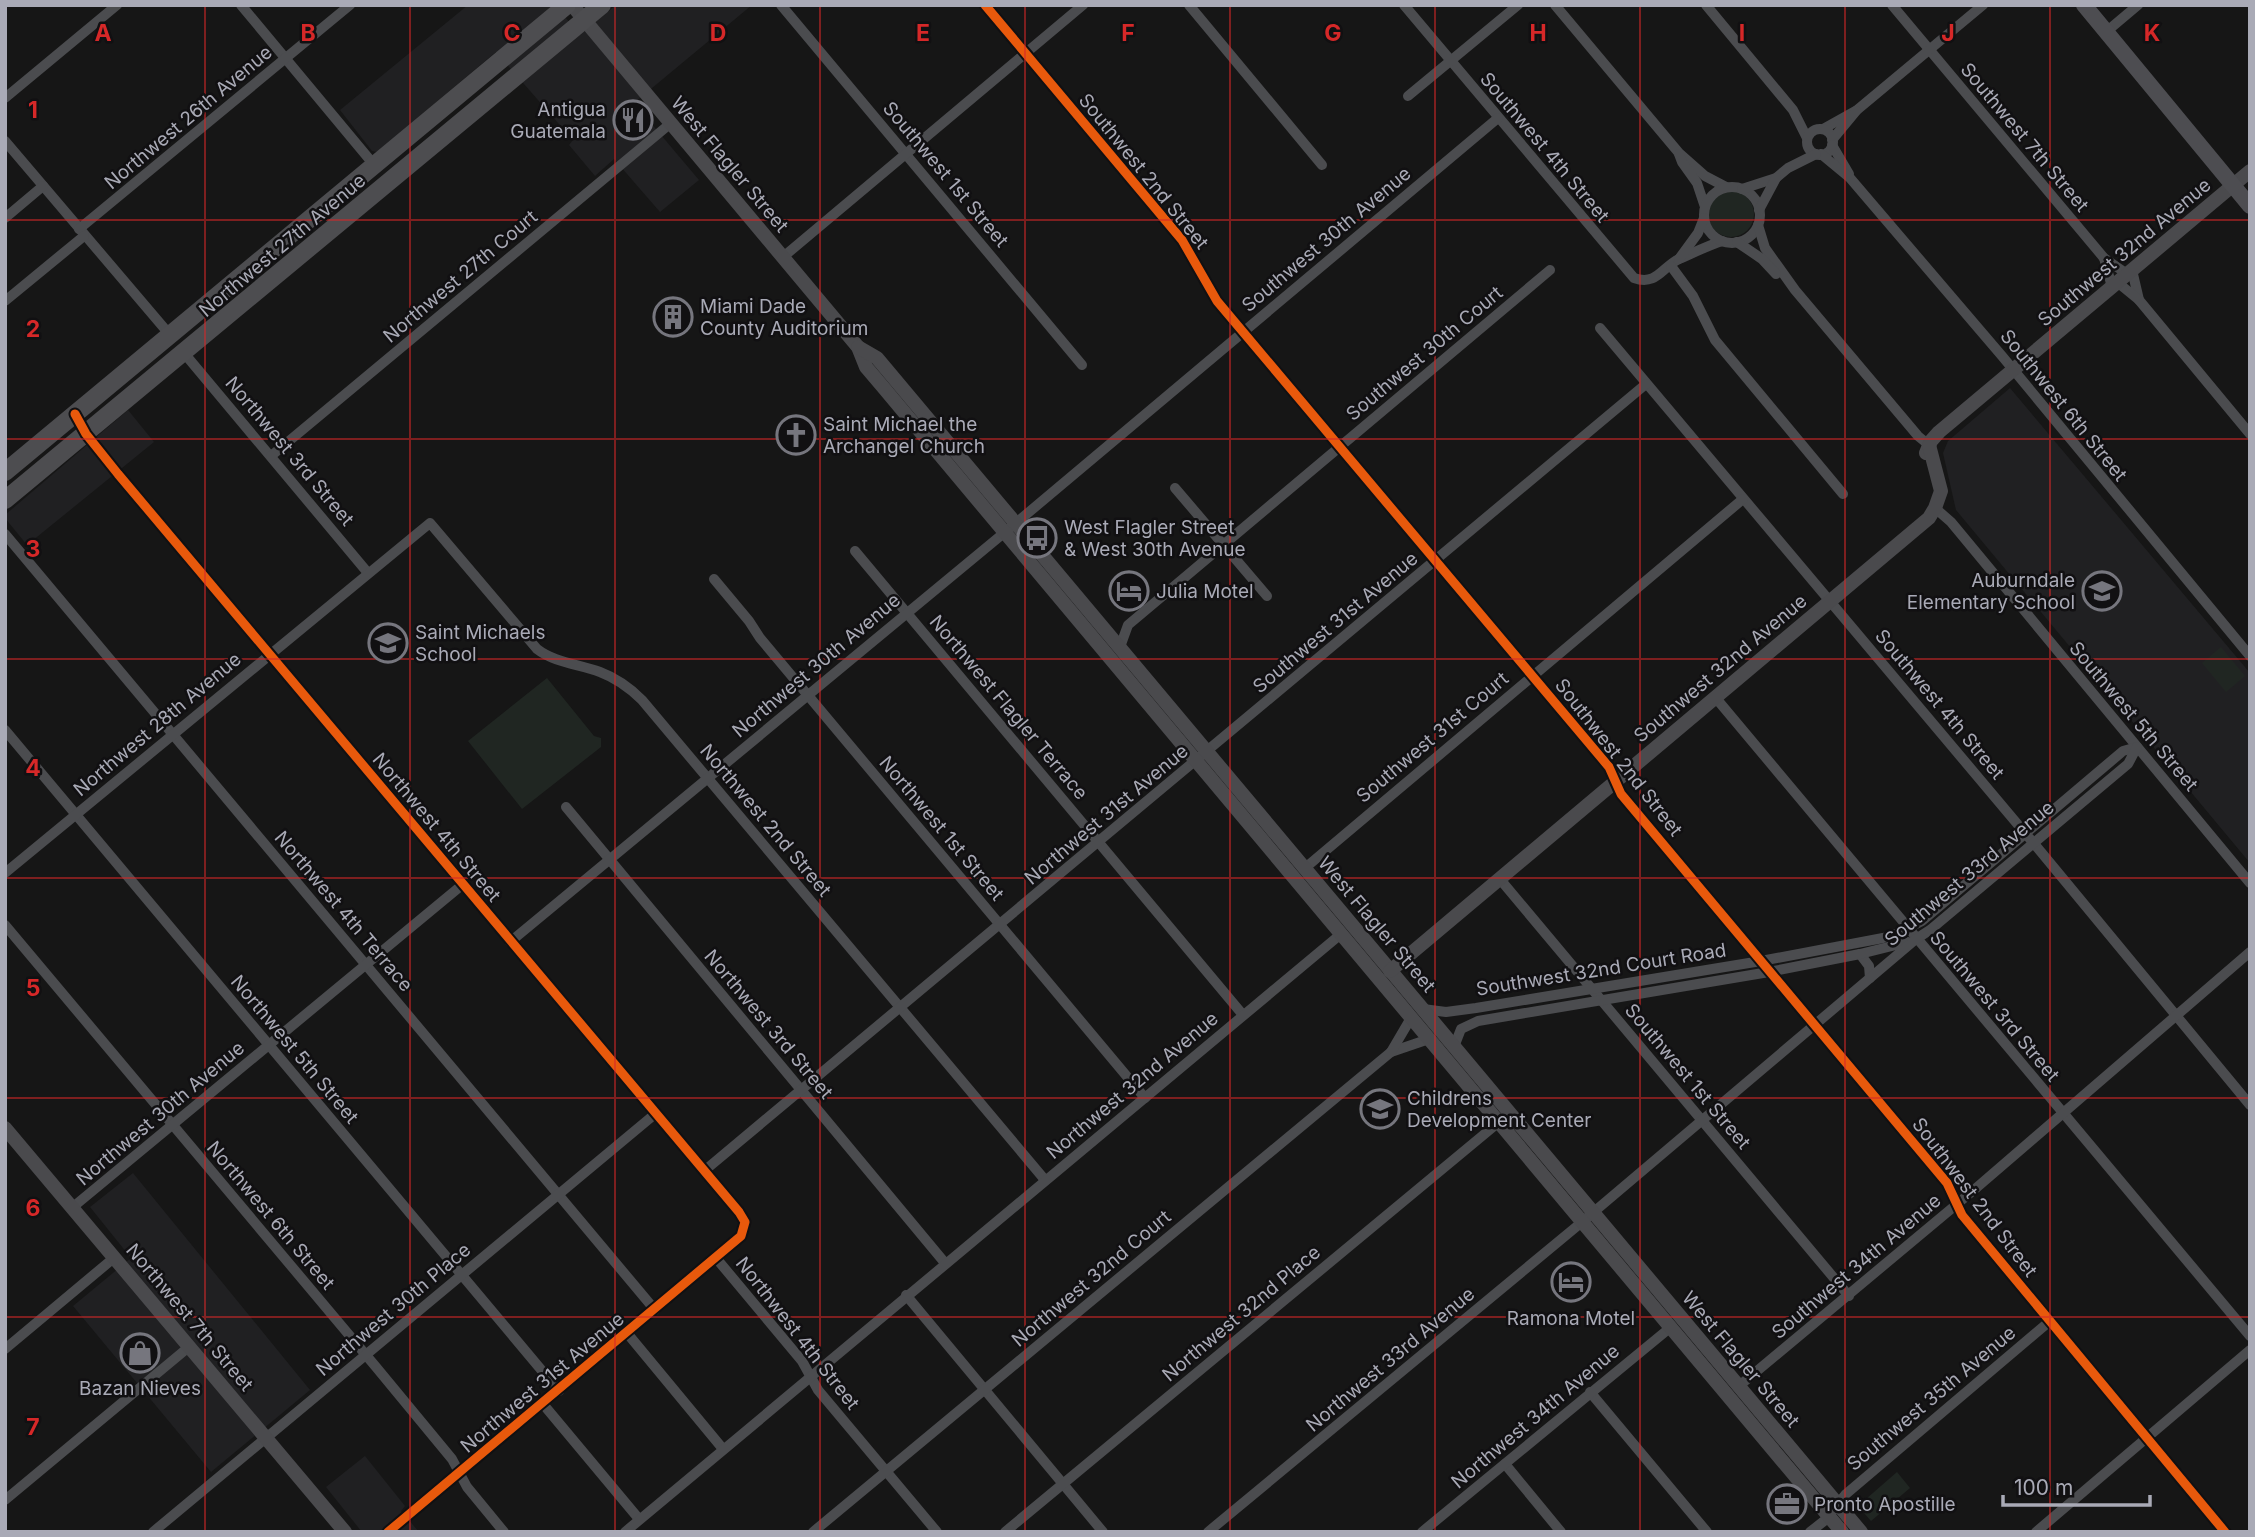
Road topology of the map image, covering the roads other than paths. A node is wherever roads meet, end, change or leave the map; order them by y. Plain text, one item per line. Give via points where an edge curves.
1 (117, 5) edge
2 (241, 5) edge
3 (351, 5) edge
4 (566, 5) edge
5 (572, 5) edge
6 (603, 5) edge
7 (781, 5) edge
8 (985, 5) edge
9 (1083, 5) edge
10 (1189, 5) edge
11 (1404, 5) edge
12 (1518, 5) edge
13 (1555, 5) edge
14 (1706, 5) edge
15 (1892, 5) edge
16 (1983, 5) edge
17 (2084, 5) edge
18 (2138, 5) edge
19 (585, 20) junction
20 (2106, 32) junction
21 (1929, 50) junction
22 (1026, 54) junction
23 (286, 59) junction
24 (1451, 62) junction
25 (1408, 96) dead end
26 (5, 98) edge
27 (1793, 110) junction
28 (1857, 110) junction
29 (1499, 118) junction
30 (671, 123) junction
31 (1821, 129) junction
32 (5, 141) edge
33 (1807, 141) junction
34 (1832, 143) junction
35 (1679, 153) junction
36 (906, 154) junction
37 (1819, 154) junction
38 (1322, 165) dead end
39 (375, 166) junction
40 (1788, 168) junction
41 (2250, 171) edge
42 (401, 174) junction
43 (1776, 178) junction
44 (1850, 178) junction
45 (43, 186) junction
46 (2232, 186) junction
47 (1726, 187) junction
48 (1742, 189) junction
49 (373, 197) junction
50 (2250, 206) edge
51 (1759, 210) junction
52 (1705, 212) junction
53 (5, 218) edge
54 (1758, 225) junction
55 (82, 232) junction
56 (1722, 241) junction
57 (1737, 242) junction
58 (783, 257) junction
59 (2104, 258) junction
60 (1675, 263) junction
61 (1550, 270) dead end
62 (2122, 278) junction
63 (237, 279) junction
64 (1795, 290) junction
65 (2139, 300) junction
66 (5, 301) edge
67 (1600, 328) dead end
68 (1243, 331) junction
69 (170, 335) junction
70 (859, 347) junction
71 (184, 353) junction
72 (1082, 365) dead end
73 (2013, 370) junction
74 (1646, 384) junction
75 (122, 404) junction
76 (75, 414) junction
77 (911, 420) junction
78 (938, 431) junction
79 (86, 434) junction
80 (2250, 434) edge
81 (1929, 445) junction
82 (1340, 447) junction
83 (271, 456) junction
84 (5, 472) edge
85 (1175, 488) dead end
86 (1843, 494) dead end
87 (1743, 499) junction
88 (5, 500) edge
89 (1937, 503) junction
90 (430, 523) joint
91 (1010, 528) junction
92 (5, 534) edge
93 (1223, 545) junction
94 (855, 551) dead end
95 (1436, 560) junction
96 (368, 573) junction
97 (714, 579) dead end
98 (1267, 596) dead end
99 (1830, 601) junction
100 (907, 612) junction
101 (1128, 625) junction
102 (1106, 631) junction
103 (1120, 647) junction
104 (2248, 649) edge
105 (269, 653) junction
106 (1533, 675) junction
107 (808, 696) junction
108 (1715, 697) junction
109 (5, 730) edge
110 (173, 733) junction
111 (2137, 747) junction
112 (1202, 757) junction
113 (709, 778) junction
114 (1615, 780) junction
115 (566, 807) dead end
116 (76, 815) junction
117 (2025, 833) junction
118 (1100, 842) junction
119 (2034, 844) junction
120 (609, 860) junction
121 (1305, 868) junction
122 (5, 873) edge
123 (1499, 878) junction
124 (2250, 883) edge
125 (462, 885) junction
126 (1345, 916) junction
127 (5, 925) edge
128 (1000, 925) junction
129 (1908, 929) junction
130 (1341, 934) junction
131 (1916, 939) junction
132 (510, 942) junction
133 (2250, 952) edge
134 (1860, 954) junction
135 (1761, 961) junction
136 (366, 965) junction
137 (1391, 971) junction
138 (1769, 972) junction
139 (1870, 978) junction
140 (1592, 989) junction
141 (1390, 993) junction
142 (1601, 1000) junction
143 (900, 1007) junction
144 (1417, 1013) junction
145 (1244, 1015) junction
146 (2176, 1015) junction
147 (1814, 1025) junction
148 (1429, 1039) junction
149 (270, 1045) junction
150 (1454, 1046) junction
151 (1391, 1052) junction
152 (802, 1090) junction
153 (1144, 1098) junction
154 (2250, 1105) edge
155 (2063, 1112) junction
156 (655, 1114) junction
157 (1702, 1120) junction
158 (1499, 1122) junction
159 (173, 1126) junction
160 (5, 1128) edge
161 (704, 1171) junction
162 (1045, 1180) junction
163 (558, 1194) junction
164 (1957, 1204) junction
165 (73, 1208) junction
166 (1588, 1217) junction
167 (115, 1257) junction
168 (716, 1258) junction
169 (946, 1263) junction
170 (462, 1274) junction
171 (906, 1295) junction
172 (1849, 1296) junction
173 (655, 1310) junction
174 (2050, 1321) junction
175 (1671, 1327) junction
176 (627, 1333) junction
177 (2250, 1336) edge
178 (190, 1346) junction
179 (5, 1349) edge
180 (2250, 1350) edge
181 (365, 1354) junction
182 (810, 1375) junction
183 (1739, 1386) junction
184 (985, 1390) junction
185 (559, 1391) junction
186 (1590, 1392) junction
187 (543, 1404) junction
188 (2147, 1437) junction
189 (266, 1438) junction
190 (723, 1449) junction
191 (1505, 1464) junction
192 (886, 1471) junction
193 (459, 1474) junction
194 (1063, 1484) junction
195 (5, 1500) edge
196 (1833, 1509) junction
197 (639, 1519) junction
198 (153, 1532) edge
199 (345, 1532) edge
200 (388, 1532) edge
201 (504, 1532) edge
202 (625, 1532) edge
203 (813, 1532) edge
204 (937, 1532) edge
205 (1005, 1532) edge
206 (1103, 1532) edge
207 (1208, 1532) edge
208 (1422, 1532) edge
209 (1561, 1532) edge
210 (1707, 1532) edge
211 (1810, 1532) edge
212 (1842, 1532) edge
213 (1861, 1532) edge
214 (2036, 1532) edge
215 (2225, 1532) edge

1 - 26 street
2 - 23 street
3 - 23 street, Northwest 26th Avenue
4 - 39 highway, Northwest 27th Avenue
5 - 19 main road, West Flagler Street
6 - 19 highway, Northwest 27th Avenue
7 - 36 street, Southwest 1st Street
8 - 22 street, Southwest 2nd Street
9 - 22 street
10 - 38 street
11 - 24 street, Southwest 4th Street
12 - 24 street
13 - 35 street
14 - 27 street
15 - 21 street, Southwest 7th Street
16 - 21 street
17 - 20 main road
18 - 20 street
19 - 30 main road, West Flagler Street
19 - 42 highway, Northwest 27th Avenue
20 - 46 main road
21 - 28 street
21 - 59 street, Southwest 7th Street
22 - 36 street
22 - 68 street, Southwest 2nd Street via 1182,240 1210,291
23 - 39 street
23 - 55 street, Northwest 26th Avenue
24 - 25 street
24 - 29 street, Southwest 4th Street
27 - 31 street
27 - 33 street
28 - 31 street
28 - 34 street
29 - 60 street, Southwest 4th Street via 1634,278 1647,281
29 - 68 street, Southwest 30th Avenue
30 - 58 main road, West Flagler Street
30 - 83 street, Northwest 27th Court
31 - 33 street via 1811,132
31 - 34 street via 1829,133
32 - 45 street
33 - 37 street via 1810,150
33 - 40 street
34 - 37 street via 1828,151
34 - 44 street, Southwest 6th Street
35 - 47 street
35 - 52 street via 1697,183
36 - 58 street
36 - 72 street, Southwest 1st Street
37 - 40 street
37 - 44 street, Southwest 6th Street
39 - 42 highway
39 - 49 highway
39 - 63 highway, Northwest 27th Avenue
40 - 43 street
41 - 46 main road, Southwest 32nd Avenue
42 - 49 highway, Northwest 27th Avenue
43 - 48 street
43 - 51 street
44 - 73 street, Southwest 6th Street
45 - 53 street
45 - 55 street
46 - 50 main road
46 - 62 main road, Southwest 32nd Avenue
47 - 48 street
47 - 52 street via 1712,195
48 - 51 street via 1755,198
49 - 71 highway, Northwest 27th Avenue
51 - 54 street
52 - 56 street via 1711,233
52 - 60 street via 1698,233
54 - 57 street via 1750,237
54 - 64 street via 1765,248
55 - 66 street, Northwest 26th Avenue
55 - 69 street
56 - 57 street
56 - 60 street
57 - 64 street via 1762,258
58 - 70 main road, West Flagler Street
59 - 62 street, Southwest 7th Street
59 - 62 street, Southwest 7th Street
60 - 86 street via 1715,340
61 - 82 street, Southwest 30th Court
62 - 65 street, Southwest 7th Street
62 - 65 street, Southwest 7th Street
62 - 73 main road, Southwest 32nd Avenue
63 - 69 highway, Northwest 27th Avenue
63 - 71 highway via 234,292 186,335
64 - 81 street
65 - 80 street, Southwest 7th Street
67 - 74 street, Southwest 4th Street
68 - 82 street, Southwest 2nd Street
68 - 91 street, Southwest 30th Avenue
69 - 75 highway via 167,354 134,383
69 - 76 highway, Northwest 27th Avenue
70 - 77 main road, West Flagler Street via 866,367
70 - 78 main road, West Flagler Street via 877,358
71 - 75 highway, Northwest 27th Avenue
71 - 83 street, Northwest 3rd Street
73 - 81 main road, Southwest 32nd Avenue
73 - 104 street, Southwest 6th Street
74 - 87 street, Southwest 4th Street
74 - 95 street, Southwest 31st Avenue
75 - 79 highway, Northwest 27th Avenue
76 - 79 street, Northwest 4th Street
76 - 84 highway, Northwest 27th Avenue
77 - 78 main road
77 - 91 main road, West Flagler Street
78 - 91 main road, West Flagler Street
79 - 88 highway, Northwest 27th Avenue
79 - 105 street, Northwest 4th Street
81 - 89 main road via 1941,491
82 - 93 street, Southwest 30th Court
82 - 95 street, Southwest 2nd Street
83 - 96 street, Northwest 3rd Street
85 - 93 street
87 - 99 street, Southwest 4th Street
87 - 106 street, Southwest 31st Court
89 - 99 main road, Southwest 32nd Avenue via 1927,520
89 - 111 street, Southwest 5th Street
90 - 96 street, Northwest 28th Avenue
90 - 113 street, Northwest 2nd Street via 537,649 623,684 650,708
91 - 100 street, Northwest 30th Avenue
91 - 102 main road, West Flagler Street
91 - 112 main road, West Flagler Street
92 - 110 street, Northwest 4th Terrace
93 - 98 street
93 - 101 street, Southwest 30th Court
94 - 100 street, Northwest Flagler Terrace
95 - 106 street, Southwest 2nd Street
95 - 112 street, Southwest 31st Avenue
96 - 105 street, Northwest 28th Avenue
97 - 107 street, Northwest 1st Street
99 - 108 main road, Southwest 32nd Avenue
99 - 117 street, Southwest 4th Street
100 - 107 street, Northwest 30th Avenue
100 - 118 street, Northwest Flagler Terrace
101 - 102 street, Southwest 30th Court
101 - 103 street, Southwest 30th Court
102 - 103 main road, West Flagler Street
103 - 112 main road, West Flagler Street
105 - 110 street, Northwest 28th Avenue
105 - 125 street, Northwest 4th Street
106 - 114 street, Southwest 2nd Street
106 - 121 street, Southwest 31st Court
107 - 113 street, Northwest 30th Avenue
107 - 128 street, Northwest 1st Street
108 - 114 main road, Southwest 32nd Avenue
108 - 129 street, Southwest 3rd Street
109 - 116 street, Northwest 5th Street
110 - 116 street, Northwest 28th Avenue
110 - 136 street, Northwest 4th Terrace
111 - 117 street, Southwest 33rd Avenue via 2123,751
111 - 119 street, Southwest 33rd Avenue via 2128,764
111 - 124 street, Southwest 5th Street
112 - 118 street, Northwest 31st Avenue
112 - 121 main road, West Flagler Street
112 - 130 main road, West Flagler Street
113 - 120 street, Northwest 30th Avenue
113 - 143 street, Northwest 2nd Street
114 - 123 main road, Southwest 32nd Avenue
114 - 135 street, Southwest 2nd Street via 1621,794
115 - 120 street, Northwest 3rd Street
116 - 122 street, Northwest 28th Avenue
116 - 149 street, Northwest 5th Street
117 - 119 street, Southwest 4th Street
117 - 129 street, Southwest 33rd Avenue
118 - 128 street, Northwest 31st Avenue
118 - 145 street, Northwest Flagler Terrace
119 - 131 street, Southwest 33rd Avenue
119 - 146 street, Southwest 4th Street
120 - 132 street, Northwest 30th Avenue
120 - 152 street, Northwest 3rd Street
121 - 126 main road, West Flagler Street
123 - 137 main road, Southwest 32nd Avenue
123 - 140 street, Southwest 1st Street
125 - 132 street, Northwest 4th Street
125 - 136 street, Northwest 30th Avenue
126 - 130 main road
126 - 137 main road, West Flagler Street
127 - 159 street, Northwest 6th Street
128 - 143 street, Northwest 31st Avenue
128 - 153 street, Northwest 1st Street
129 - 131 street, Southwest 3rd Street
129 - 135 street, Southwest 32nd Court Road
130 - 141 main road, West Flagler Street
130 - 145 street, Northwest 32nd Avenue
131 - 134 street, Southwest 32nd Court Road
131 - 139 street, Southwest 33rd Avenue
131 - 155 street, Southwest 3rd Street
132 - 156 street, Northwest 4th Street
133 - 146 street, Southwest 34th Avenue
134 - 138 street, Southwest 32nd Court Road
134 - 139 street via 1869,966
135 - 138 street, Southwest 2nd Street
135 - 140 street, Southwest 32nd Court Road
136 - 149 street, Northwest 30th Avenue
136 - 163 street, Northwest 4th Terrace
137 - 141 main road
137 - 144 main road, West Flagler Street
138 - 142 street, Southwest 32nd Court Road
138 - 147 street, Southwest 2nd Street
139 - 147 street, Southwest 33rd Avenue
140 - 142 street, Southwest 1st Street
140 - 144 street, Southwest 32nd Court Road
141 - 144 main road, West Flagler Street
142 - 150 street, Southwest 32nd Court Road via 1471,1023 1461,1029
142 - 157 street, Southwest 1st Street
143 - 152 street, Northwest 31st Avenue
143 - 162 street, Northwest 2nd Street
144 - 148 main road, West Flagler Street
144 - 150 main road, West Flagler Street
144 - 151 street, Northwest 32nd Court
145 - 153 street, Northwest 32nd Avenue
146 - 154 street, Southwest 4th Street
146 - 155 street, Southwest 34th Avenue
147 - 157 street, Southwest 33rd Avenue
147 - 164 street, Southwest 2nd Street via 1947,1183
148 - 151 street, Northwest 32nd Court
148 - 158 main road, West Flagler Street
149 - 159 street, Northwest 30th Avenue
149 - 170 street, Northwest 5th Street
150 - 166 main road, West Flagler Street
151 - 184 street, Northwest 32nd Court
152 - 161 street, Northwest 31st Avenue
152 - 169 street, Northwest 3rd Street
153 - 162 street, Northwest 32nd Avenue
155 - 164 street, Southwest 34th Avenue
155 - 177 street, Southwest 3rd Street
156 - 161 street, Northwest 4th Street
156 - 163 street, Northwest 30th Place
157 - 166 street, Southwest 33rd Avenue
157 - 172 street, Southwest 1st Street
158 - 166 main road, West Flagler Street
158 - 194 street, Northwest 32nd Place
159 - 165 street, Northwest 30th Avenue
159 - 181 street, Northwest 6th Street
160 - 165 main road, Northwest 7th Street
161 - 168 street, Northwest 4th Street via 745,1222 741,1236
162 - 169 street, Northwest 32nd Avenue
163 - 170 street, Northwest 30th Place
163 - 173 street, Northwest 4th Terrace
164 - 172 street, Southwest 34th Avenue
164 - 174 street, Southwest 2nd Street
165 - 167 main road, Northwest 7th Street
166 - 175 main road, West Flagler Street
166 - 183 main road, West Flagler Street
166 - 207 street, Northwest 33rd Avenue
167 - 178 main road, Northwest 7th Street
167 - 179 street
168 - 173 street, Northwest 31st Avenue
168 - 182 street, Northwest 4th Street
169 - 171 street, Northwest 32nd Avenue
170 - 181 street, Northwest 30th Place
170 - 185 street, Northwest 5th Street
171 - 182 street
171 - 184 street
172 - 183 street, Southwest 34th Avenue
173 - 176 street, Northwest 31st Avenue
174 - 188 street, Southwest 2nd Street
174 - 196 street, Southwest 35th Avenue
175 - 186 street, Northwest 34th Avenue
175 - 196 main road, West Flagler Street
176 - 185 street, Northwest 31st Avenue
176 - 190 street
178 - 189 main road, Northwest 7th Street
178 - 195 street
180 - 188 street
181 - 189 street, Northwest 30th Place
181 - 193 street, Northwest 6th Street via 452,1459
182 - 190 street
182 - 192 street, Northwest 4th Street
183 - 196 main road, West Flagler Street
184 - 192 street, Northwest 32nd Court
184 - 194 street
185 - 187 street, Northwest 31st Avenue
186 - 191 street, Northwest 34th Avenue
186 - 210 street
187 - 193 street, Northwest 31st Avenue
187 - 197 street
188 - 214 street
188 - 215 street, Southwest 2nd Street
189 - 198 street, Northwest 30th Place
189 - 199 main road, Northwest 7th Street
190 - 197 street
191 - 208 street, Northwest 34th Avenue
191 - 209 street
192 - 203 street, Northwest 32nd Court
192 - 204 street, Northwest 4th Street
193 - 200 street, Northwest 31st Avenue
193 - 201 street, Northwest 6th Street
194 - 205 street, Northwest 32nd Place
194 - 206 street
196 - 211 street, Southwest 35th Avenue
196 - 212 main road, West Flagler Street
196 - 213 main road, West Flagler Street
197 - 202 street

